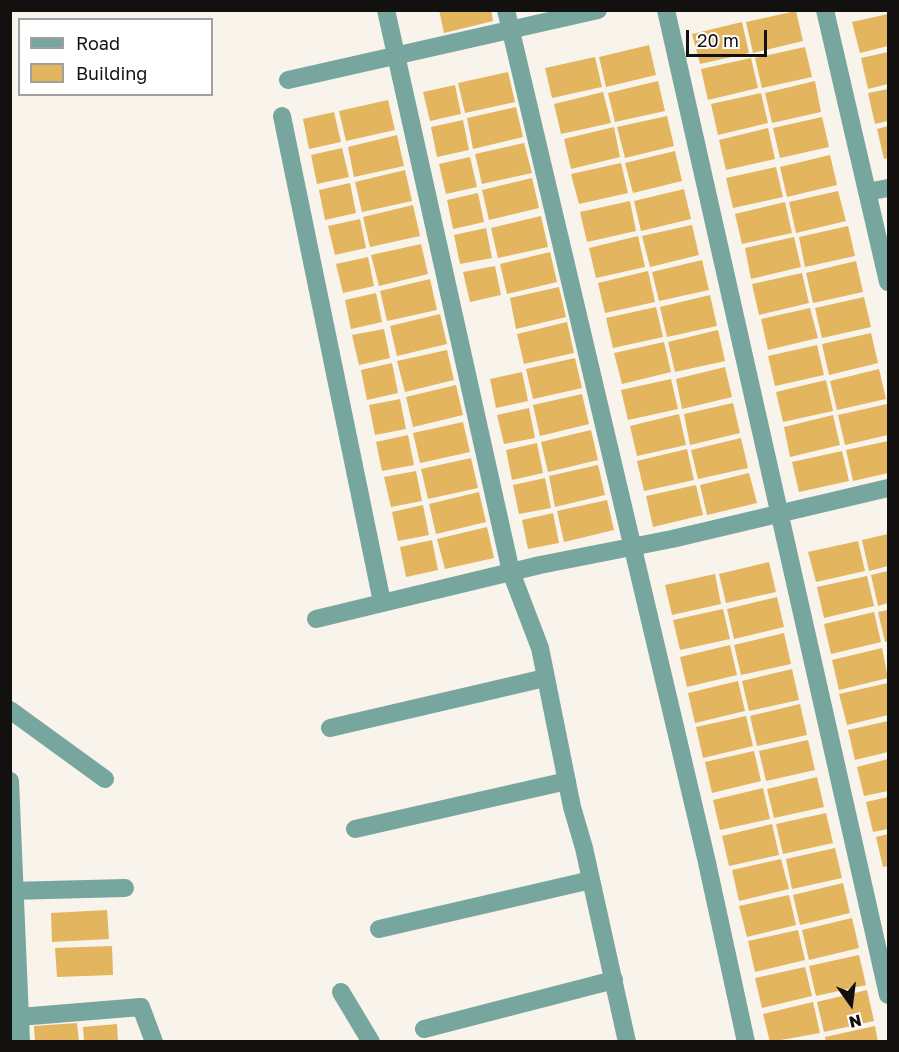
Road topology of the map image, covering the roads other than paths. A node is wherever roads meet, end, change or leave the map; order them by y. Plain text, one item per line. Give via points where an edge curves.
1 (386, 10) edge
2 (506, 10) edge
3 (598, 10) edge
4 (666, 10) edge
5 (825, 10) edge
6 (510, 30) junction
7 (396, 56) junction
8 (288, 80) dead end
9 (282, 116) dead end
10 (888, 188) edge
11 (867, 192) junction
12 (888, 282) edge
13 (888, 489) edge
14 (779, 514) junction
15 (630, 547) junction
16 (511, 572) junction
17 (382, 602) junction
18 (316, 619) dead end
19 (545, 678) junction
20 (10, 710) edge
21 (330, 728) dead end
22 (105, 779) dead end
23 (10, 781) edge
24 (567, 781) junction
25 (355, 830) dead end
26 (591, 880) junction
27 (125, 888) dead end
28 (13, 891) edge
29 (379, 929) dead end
30 (614, 980) junction
31 (341, 992) dead end
32 (888, 995) edge
33 (19, 1017) junction
34 (424, 1029) dead end
35 (21, 1041) edge
36 (154, 1041) edge
37 (371, 1041) edge
38 (627, 1041) edge
39 (746, 1041) edge

1 - 7 street
2 - 6 street
3 - 6 street
4 - 14 street
5 - 11 street
6 - 7 street
6 - 15 street
7 - 8 street
7 - 16 street
9 - 17 street
10 - 11 street
11 - 12 street
13 - 14 street
14 - 15 street
14 - 32 street
15 - 16 street
15 - 39 street
16 - 17 street
16 - 19 street via 540,648
17 - 18 street
19 - 21 street
19 - 24 street
20 - 22 street
23 - 28 street
24 - 25 street
24 - 26 street
26 - 29 street
26 - 30 street
27 - 28 street
28 - 33 street
30 - 34 street
30 - 38 street
31 - 37 street
33 - 35 street
33 - 36 street via 141,1007

